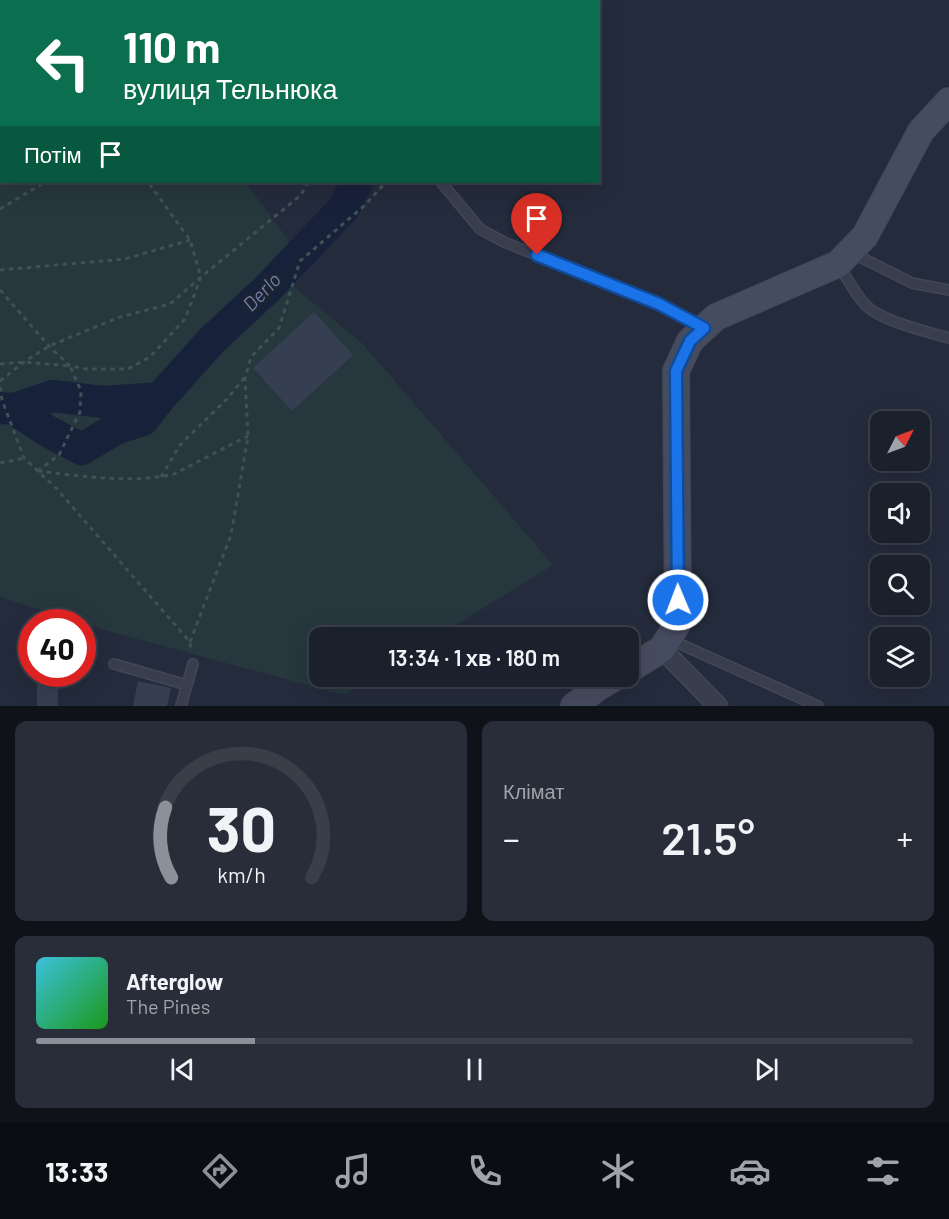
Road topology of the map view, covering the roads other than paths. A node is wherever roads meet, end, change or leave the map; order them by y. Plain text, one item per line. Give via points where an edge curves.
1 (949, 101) edge
2 (442, 183) edge
3 (844, 257) junction
4 (949, 290) edge
5 (704, 328) junction
6 (949, 338) edge
7 (665, 644) junction
8 (639, 662) edge
9 (114, 664) dead end
10 (193, 664) road end
11 (187, 684) junction
12 (599, 687) edge
13 (181, 706) edge
14 (574, 706) edge
15 (718, 706) edge
16 (818, 706) edge

1 - 3 street via 921,131 865,236
2 - 5 lane via 480,229 659,304
3 - 4 lane via 912,283
3 - 5 street via 716,317
3 - 6 lane via 856,292 873,311
5 - 7 street via 690,341 676,371 678,623
7 - 8 street
7 - 15 street
7 - 16 lane
9 - 11 lane
10 - 11 lane
11 - 13 lane
12 - 14 street

